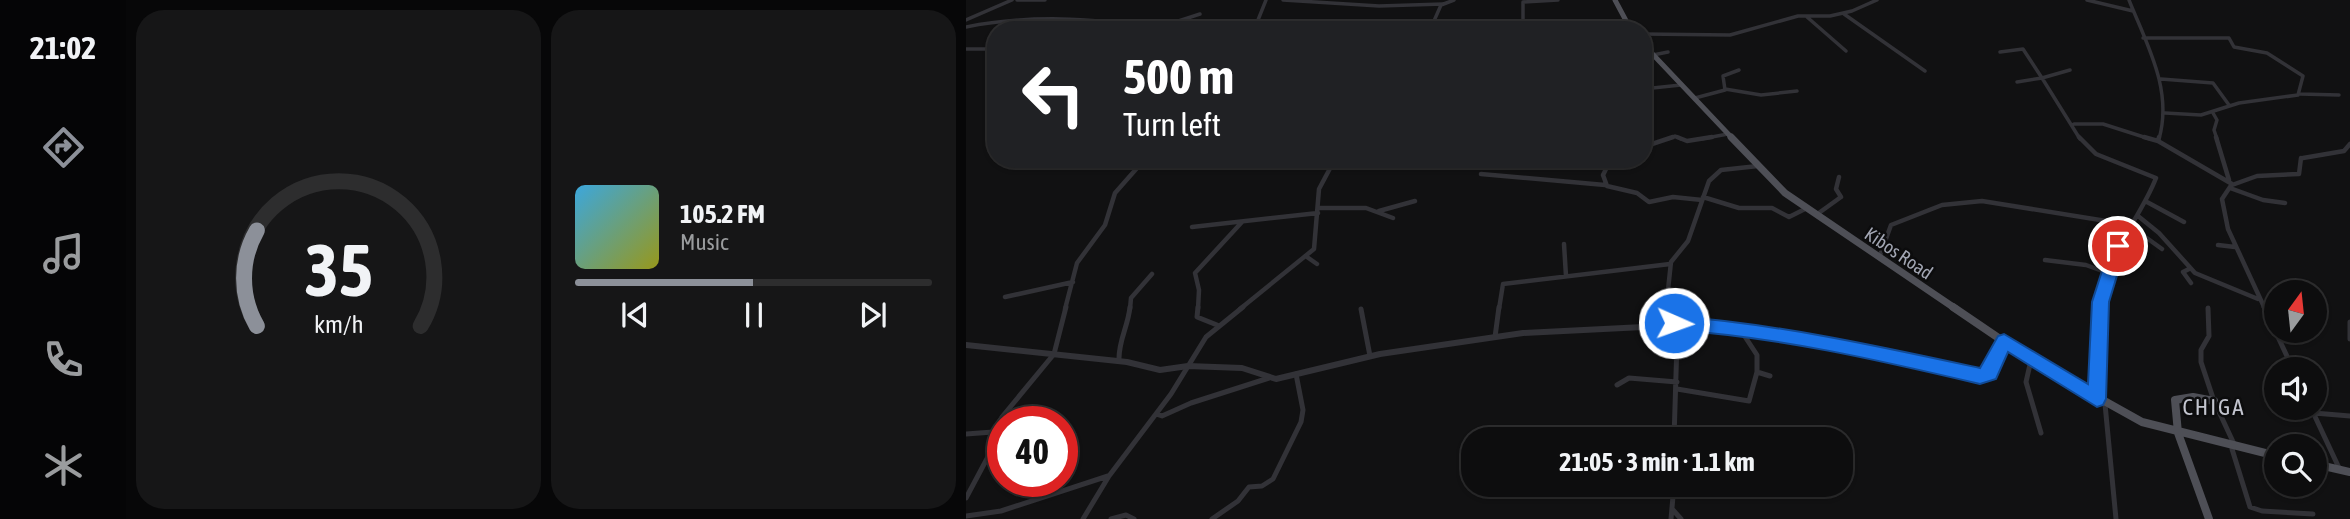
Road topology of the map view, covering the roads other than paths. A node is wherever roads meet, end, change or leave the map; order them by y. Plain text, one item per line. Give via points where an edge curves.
1 (1012, 0) edge
2 (1017, 0) edge
3 (1045, 0) edge
4 (1266, 0) edge
5 (1283, 0) edge
6 (1454, 0) edge
7 (1558, 0) edge
8 (1615, 0) edge
9 (1878, 0) edge
10 (2087, 0) edge
11 (2129, 0) edge
12 (1443, 4) junction
13 (2134, 11) junction
14 (1843, 13) junction
15 (1200, 14) dead end
16 (1807, 16) junction
17 (966, 20) edge
18 (1010, 21) edge
19 (1108, 21) edge
20 (1178, 21) edge
21 (1258, 21) edge
22 (1434, 21) edge
23 (1523, 21) edge
24 (1627, 21) edge
25 (987, 24) edge
26 (966, 27) edge
27 (1652, 34) edge
28 (2143, 38) junction
29 (987, 49) edge
30 (966, 50) edge
31 (1846, 51) dead end
32 (1668, 52) dead end
33 (2000, 52) dead end
34 (1653, 55) joint
35 (1739, 70) dead end
36 (2070, 70) dead end
37 (1925, 71) dead end
38 (2042, 78) junction
39 (2161, 79) junction
40 (2017, 82) dead end
41 (1682, 84) junction
42 (1652, 88) edge
43 (1725, 89) junction
44 (1797, 91) dead end
45 (2299, 94) junction
46 (2339, 95) dead end
47 (1695, 98) junction
48 (2229, 105) junction
49 (2165, 113) junction
50 (2213, 113) junction
51 (2073, 124) junction
52 (1728, 134) junction
53 (2158, 141) junction
54 (1652, 144) edge
55 (2350, 144) edge
56 (1758, 166) junction
57 (1137, 168) edge
58 (1331, 168) edge
59 (1606, 168) edge
60 (1481, 174) dead end
61 (1839, 177) dead end
62 (1605, 185) junction
63 (2230, 185) junction
64 (1703, 198) junction
65 (1415, 201) dead end
66 (2147, 202) junction
67 (2285, 203) dead end
68 (1805, 209) junction
69 (1318, 210) junction
70 (1379, 211) junction
71 (1815, 215) junction
72 (2138, 216) junction
73 (1393, 218) dead end
74 (1242, 222) junction
75 (2184, 222) dead end
76 (2131, 225) junction
77 (1192, 227) dead end
78 (1564, 244) dead end
79 (2218, 245) dead end
80 (2235, 247) junction
81 (2162, 249) dead end
82 (1307, 257) junction
83 (1879, 259) junction
84 (2045, 260) dead end
85 (1317, 264) dead end
86 (1671, 264) junction
87 (2189, 269) junction
88 (2108, 273) junction
89 (1152, 274) dead end
90 (1566, 276) junction
91 (1073, 282) junction
92 (2191, 282) dead end
93 (1005, 297) dead end
94 (2259, 299) junction
95 (2208, 308) dead end
96 (1361, 309) dead end
97 (2350, 322) edge
98 (1674, 323) junction
99 (1217, 325) junction
100 (1740, 328) junction
101 (1495, 337) junction
102 (2350, 339) edge
103 (2004, 341) junction
104 (966, 345) edge
105 (1054, 354) junction
106 (1370, 356) junction
107 (2287, 357) edge
108 (2031, 360) junction
109 (1119, 362) junction
110 (1188, 366) junction
111 (1757, 372) junction
112 (1296, 374) junction
113 (1770, 376) dead end
114 (1269, 378) junction
115 (1617, 385) dead end
116 (1677, 385) junction
117 (2097, 399) junction
118 (2214, 401) junction
119 (2105, 404) junction
120 (1013, 406) edge
121 (2327, 413) edge
122 (1156, 414) junction
123 (2350, 415) edge
124 (2317, 420) edge
125 (1675, 427) edge
126 (987, 432) edge
127 (2040, 433) dead end
128 (2178, 433) junction
129 (966, 434) edge
130 (2234, 447) junction
131 (2264, 453) edge
132 (987, 459) edge
133 (2327, 467) edge
134 (2345, 471) edge
135 (1109, 476) junction
136 (1674, 497) edge
137 (966, 498) edge
138 (1673, 509) junction
139 (2313, 514) dead end
140 (966, 516) edge
141 (1083, 519) edge
142 (1111, 519) edge
143 (1134, 519) edge
144 (1212, 519) edge
145 (1671, 519) edge
146 (1681, 519) edge
147 (2116, 519) edge
148 (2209, 519) edge

1 - 17 street
2 - 3 street
4 - 21 street
5 - 12 street via 1379,6
6 - 12 street
7 - 23 street via 1523,2
8 - 24 main road
9 - 14 street
10 - 13 street
11 - 13 street
12 - 22 street
13 - 28 street
14 - 16 street
14 - 37 street
15 - 20 street
16 - 27 street via 1730,34
16 - 31 street
18 - 19 street via 1055,15
25 - 26 street
28 - 39 street
28 - 45 street via 2228,38 2234,47 2267,53 2303,76
29 - 30 street
32 - 34 street
33 - 38 street via 2023,49
34 - 41 main road, Kibos Road
35 - 43 street via 1723,76
36 - 38 street
38 - 40 street
38 - 51 street
39 - 48 street via 2213,83
39 - 49 street
41 - 42 street
41 - 47 main road, Kibos Road
43 - 44 street via 1761,95
43 - 47 street
45 - 46 street
45 - 48 street
47 - 52 main road, Kibos Road
48 - 50 street
49 - 50 street via 2185,117
49 - 53 street
50 - 63 street
51 - 53 street via 2103,124
51 - 66 street via 2082,141 2098,155 2155,176
52 - 54 street via 1688,141 1675,136
52 - 56 main road, Kibos Road
53 - 63 street
55 - 63 street via 2344,151 2302,158 2299,174 2257,176
56 - 64 street via 1721,170 1707,185
56 - 68 main road, Kibos Road
57 - 91 street via 1115,193 1105,225 1077,263
58 - 69 street via 1319,189
59 - 62 street
60 - 62 street
61 - 71 street via 1836,189 1841,197
62 - 64 street via 1637,193 1649,202
63 - 67 street via 2263,200
63 - 80 street via 2223,210
64 - 68 street via 1739,208 1772,208 1789,217
64 - 86 street via 1688,241
65 - 70 street
66 - 72 street
66 - 75 street
68 - 71 main road, Kibos Road
69 - 70 street
69 - 74 street
69 - 82 street via 1315,247
70 - 73 street
71 - 83 main road, Kibos Road
72 - 76 street
72 - 87 street via 2158,231
74 - 77 street
74 - 99 street via 1195,273 1200,299 1197,317
76 - 81 street
76 - 83 street via 1992,202 1952,203 1891,225
76 - 88 street
78 - 90 street
79 - 80 street
80 - 94 street
82 - 85 street
82 - 99 street
83 - 103 main road, Kibos Road
84 - 88 street
86 - 90 street
86 - 98 street via 1668,290
87 - 92 street via 2183,272
87 - 94 street via 2214,284
88 - 117 street via 2100,302
89 - 109 street via 1131,298 1129,320 1118,345
90 - 101 street via 1502,285
91 - 93 street
91 - 105 street
94 - 107 street
95 - 118 street via 2209,336 2200,353
96 - 106 street
97 - 102 street
98 - 100 street
98 - 101 street
98 - 116 street
99 - 110 street
100 - 103 street via 1889,353 1980,376 1989,373
100 - 111 street via 1757,355
101 - 106 street
103 - 108 main road, Kibos Road
104 - 105 street
105 - 109 street
105 - 120 street
106 - 112 street
108 - 117 main road, Kibos Road
108 - 127 street via 2025,382
109 - 110 street via 1160,370
110 - 114 street via 1242,368
110 - 122 street
111 - 113 street
111 - 116 street via 1749,401
112 - 114 street
112 - 144 street via 1302,418 1276,474 1269,483 1249,487
114 - 122 street via 1162,416
115 - 116 street via 1629,378
116 - 125 street
117 - 119 main road, Kibos Road
118 - 128 main road via 2175,400
118 - 130 street
119 - 128 main road, Kibos Road
119 - 147 street
121 - 123 street
122 - 135 street
124 - 134 street
126 - 129 street
128 - 130 main road, Kibos Road
128 - 148 main road
130 - 131 main road, Kibos Road
130 - 139 street via 2250,507
132 - 137 street
133 - 134 main road
135 - 140 street via 1001,511
135 - 141 street
136 - 138 street
138 - 145 street
138 - 146 street
142 - 143 street via 1126,515

